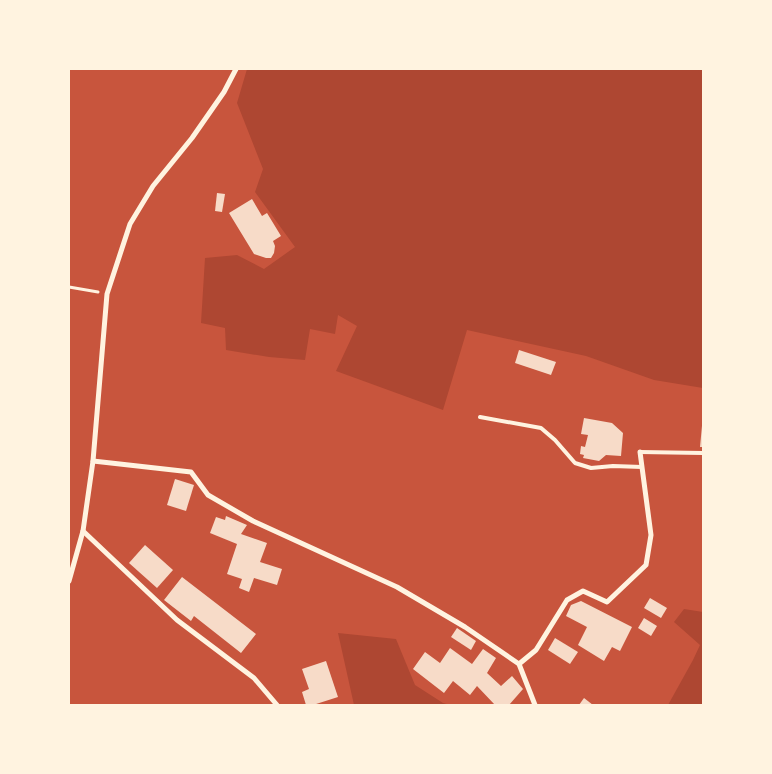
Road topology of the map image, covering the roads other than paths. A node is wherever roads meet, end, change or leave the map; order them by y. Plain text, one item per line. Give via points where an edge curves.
1 (236, 69) edge
2 (480, 417) dead end
3 (640, 452) joint
4 (703, 452) edge
5 (92, 461) junction
6 (642, 467) junction
7 (83, 531) junction
8 (69, 581) edge
9 (519, 664) junction
10 (277, 705) edge
11 (535, 705) edge

1 - 5 street via 224,92 153,186 130,224 107,294
2 - 6 lane via 541,428 575,464 591,468
3 - 4 lane
3 - 6 street
5 - 7 street
5 - 9 street via 191,472 208,495 261,525 397,587
6 - 9 street via 651,535 646,566 607,602 583,591 568,600 536,650
7 - 8 street
7 - 10 street via 177,620 254,678
9 - 11 street

